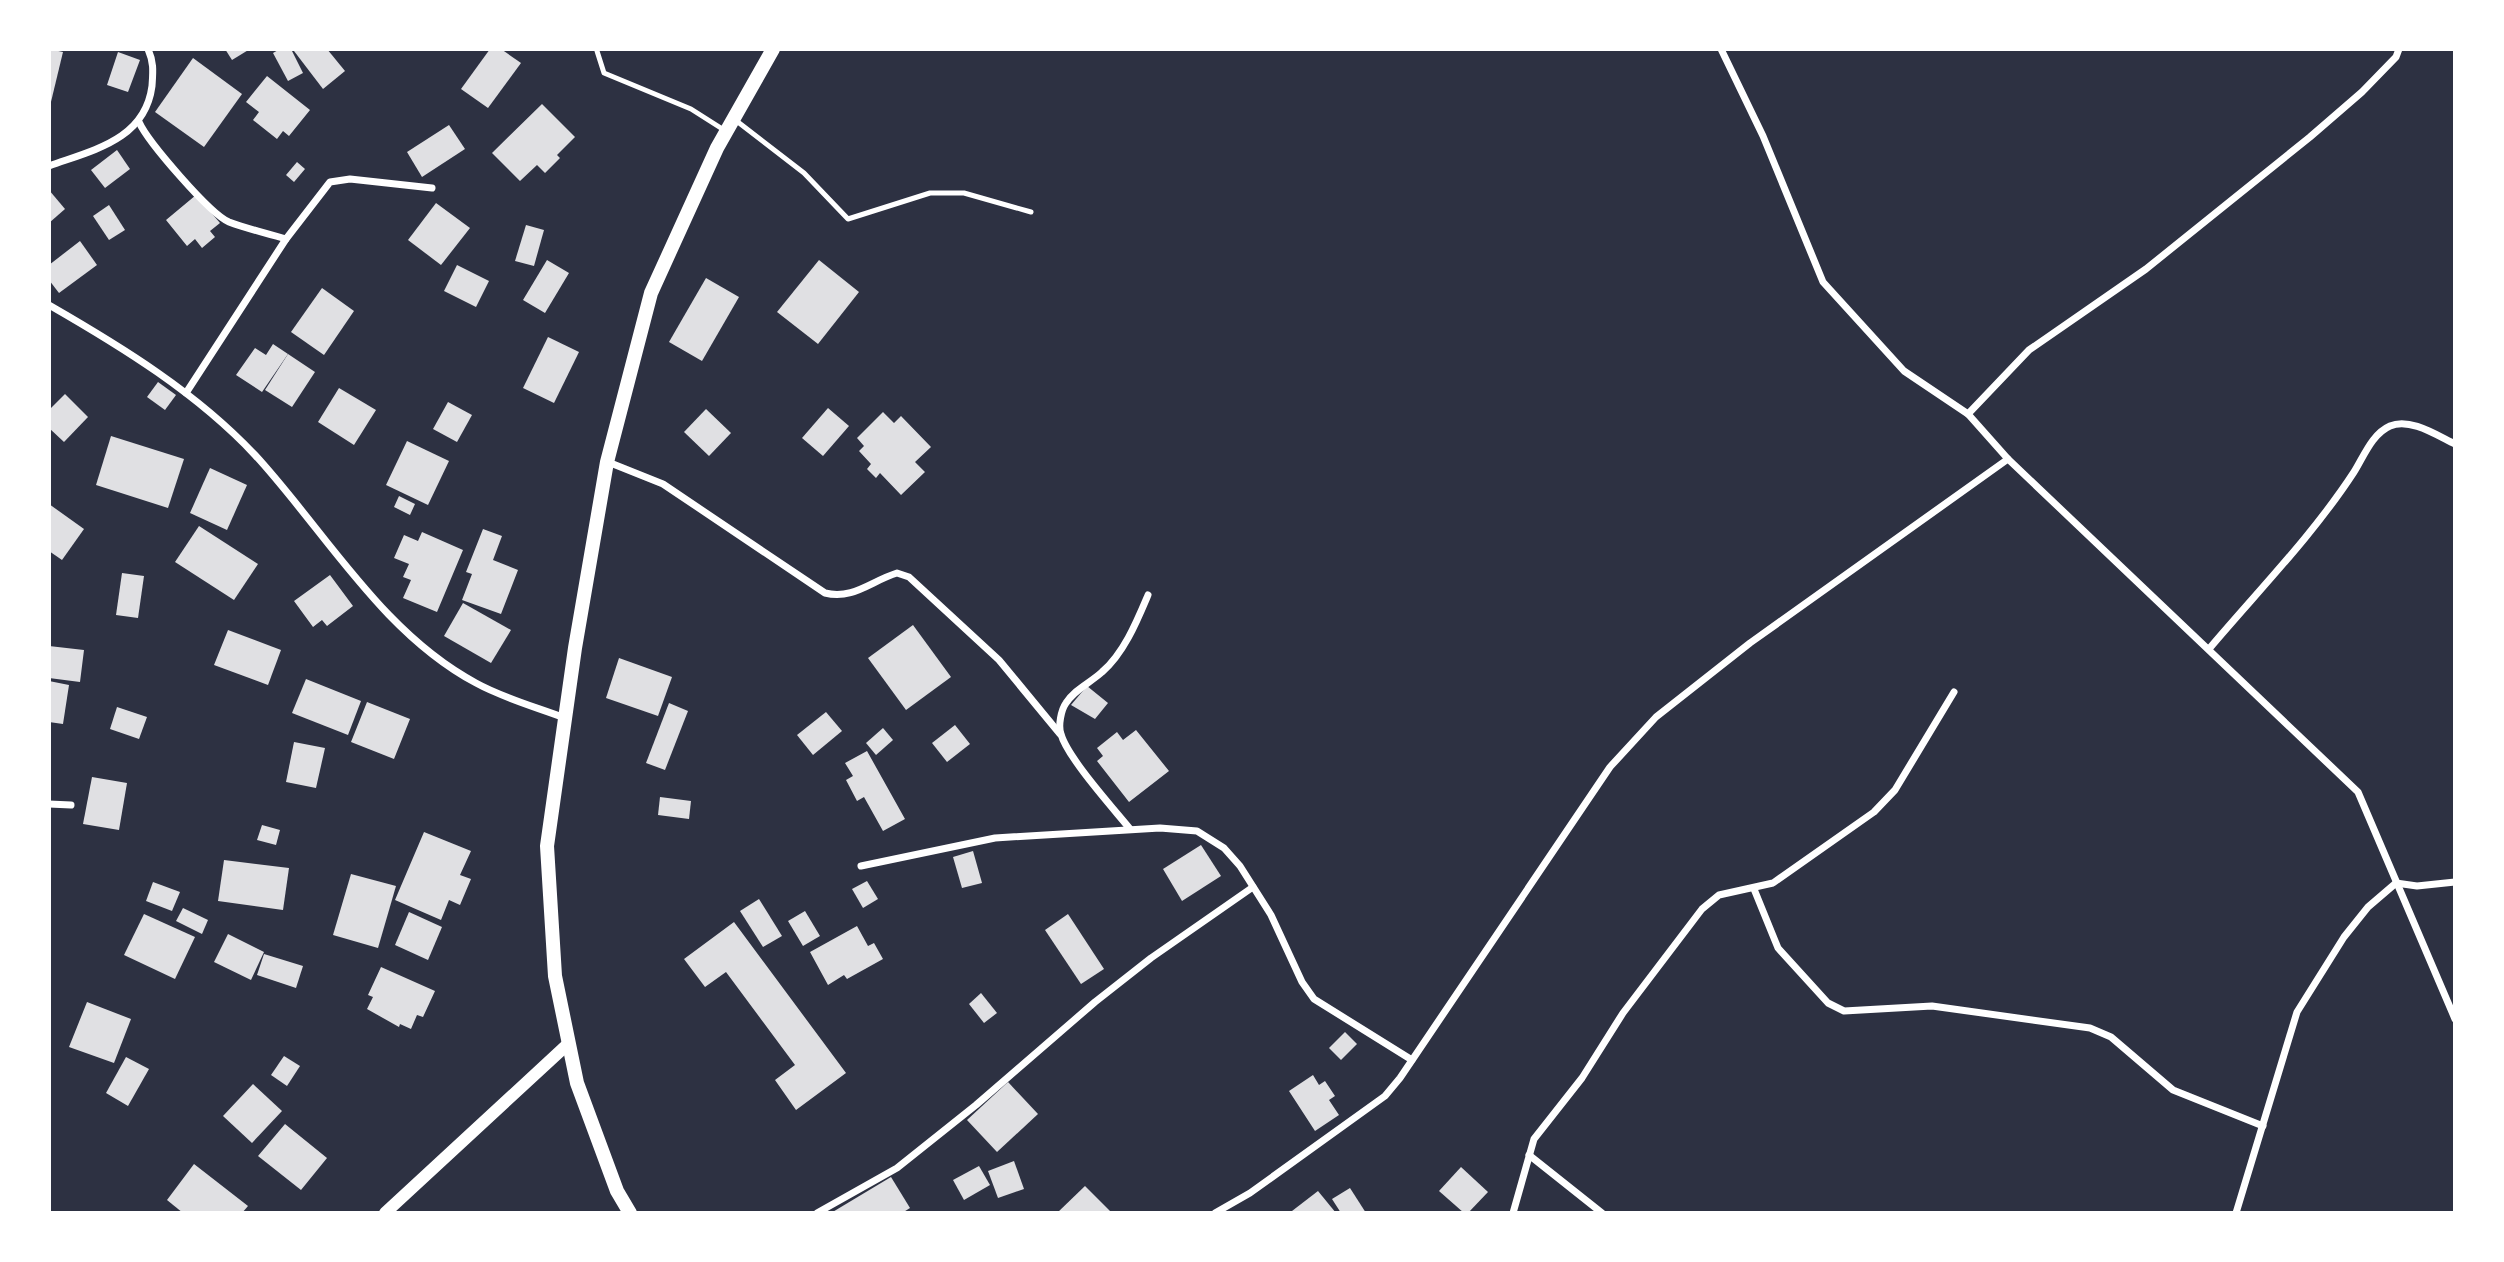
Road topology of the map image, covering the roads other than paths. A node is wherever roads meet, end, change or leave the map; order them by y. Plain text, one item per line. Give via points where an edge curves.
1 (148, 49) edge
2 (774, 49) edge
3 (1721, 49) edge
4 (2399, 49) edge
5 (597, 51) dead end
6 (139, 122) junction
7 (730, 125) junction
8 (49, 166) edge
9 (432, 188) dead end
10 (1031, 212) dead end
11 (286, 239) junction
12 (49, 305) edge
13 (186, 393) junction
14 (1968, 414) junction
15 (2455, 444) edge
16 (2008, 459) junction
17 (607, 462) junction
18 (1149, 595) dead end
19 (2209, 649) junction
20 (1954, 692) dead end
21 (565, 718) junction
22 (1060, 734) junction
23 (49, 804) edge
24 (71, 805) dead end
25 (1130, 829) junction
26 (861, 866) dead end
27 (2455, 882) edge
28 (2396, 883) junction
29 (1253, 887) junction
30 (1754, 889) junction
31 (2455, 1019) edge
32 (569, 1043) junction
33 (1412, 1060) junction
34 (2263, 1126) junction
35 (1529, 1155) junction
36 (385, 1213) edge
37 (630, 1213) edge
38 (817, 1213) edge
39 (1215, 1213) edge
40 (1513, 1213) edge
41 (1602, 1213) edge
42 (2236, 1213) edge

1 - 6 street via 154,63 150,101
2 - 7 main road
3 - 14 street via 1763,136 1823,282 1904,370
4 - 14 street via 2362,92 2310,137 2146,269 2029,349
5 - 7 lane via 604,73
6 - 8 street via 114,142
6 - 11 street via 153,144 226,221
7 - 10 lane via 804,173 848,219 930,193 964,193
7 - 17 main road via 651,293
9 - 11 street via 338,179 321,189
11 - 13 street
12 - 13 street
13 - 21 street via 254,454 364,586 436,657 476,683
14 - 16 street
15 - 19 street via 2421,428 2402,425 2391,425 2378,435 2335,500
16 - 19 street
16 - 33 street via 1750,643 1656,717 1610,767
17 - 21 main road
17 - 22 street via 674,491 825,593 839,597 897,573 909,577 999,660
18 - 22 street via 1131,633 1104,671 1064,704
19 - 28 street via 2358,792
20 - 30 street via 1895,789 1874,812 1773,883
21 - 32 main road via 547,846 555,976
22 - 25 street
23 - 24 street
25 - 26 street via 995,838
25 - 29 street via 1197,831 1224,848
27 - 28 street
28 - 31 street
28 - 34 street via 2368,907 2344,937 2297,1012
29 - 33 street via 1314,999
29 - 38 street via 1104,995 897,1168
30 - 34 street via 1778,948 1828,1003 1844,1011 1932,1006 2090,1028 2111,1037 2173,1090
30 - 35 street via 1719,895 1702,909 1622,1013 1582,1078 1534,1139
32 - 36 street
32 - 37 main road via 577,1083 617,1191
33 - 39 street via 1385,1096
34 - 42 street
35 - 40 street
35 - 41 street

